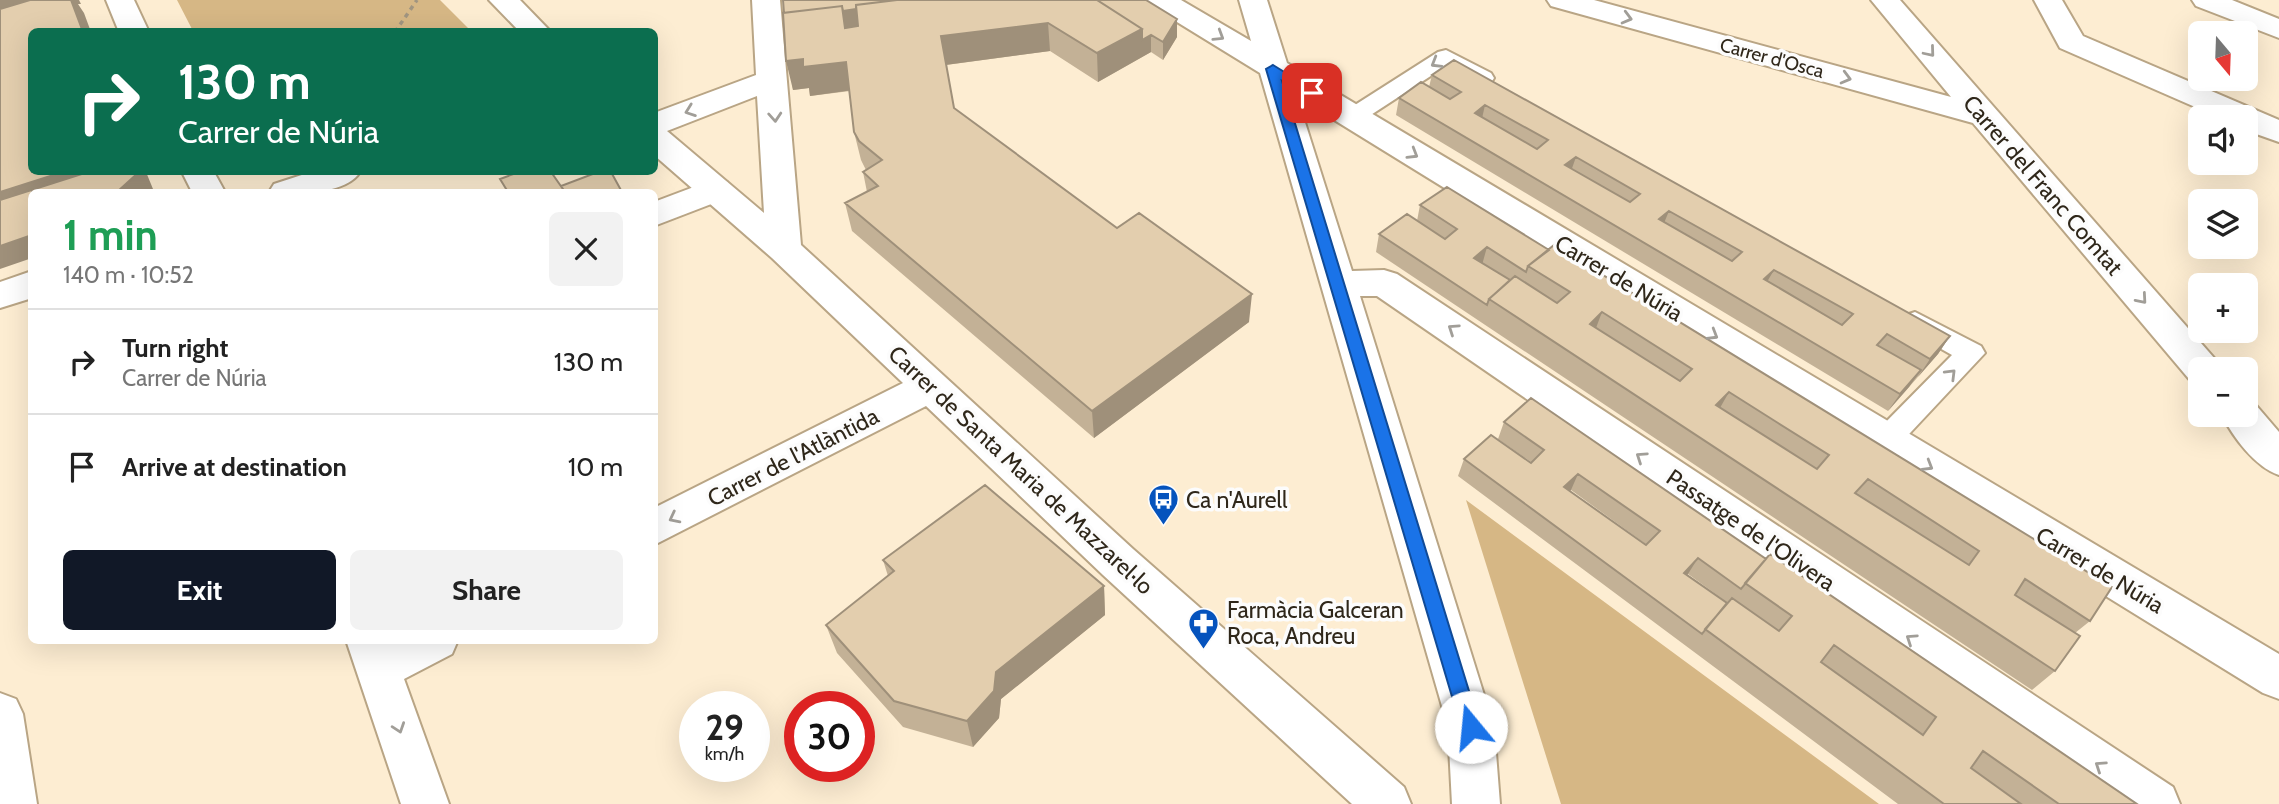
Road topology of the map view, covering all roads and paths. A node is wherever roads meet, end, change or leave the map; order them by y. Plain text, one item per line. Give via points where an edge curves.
1 (120, 0) edge
2 (417, 0) edge
3 (503, 0) edge
4 (766, 0) edge
5 (1161, 0) edge
6 (1253, 0) edge
7 (1561, 0) edge
8 (1885, 0) edge
9 (2048, 0) edge
10 (2206, 0) edge
11 (132, 28) edge
12 (398, 28) edge
13 (533, 28) edge
14 (2279, 29) edge
15 (1273, 69) junction
16 (772, 80) junction
17 (1505, 90) edge
18 (2218, 105) edge
19 (1984, 116) junction
20 (1352, 117) junction
21 (658, 123) edge
22 (2258, 123) edge
23 (2279, 132) edge
24 (658, 140) edge
25 (335, 175) edge
26 (295, 189) edge
27 (715, 190) junction
28 (658, 213) edge
29 (784, 249) junction
30 (1337, 284) junction
31 (28, 285) edge
32 (0, 295) edge
33 (1900, 313) edge
34 (2192, 357) edge
35 (931, 386) junction
36 (2251, 427) edge
37 (1886, 440) junction
38 (2279, 459) edge
39 (658, 526) edge
40 (419, 644) edge
41 (373, 655) edge
42 (2279, 678) edge
43 (0, 714) edge
44 (13, 804) edge
45 (425, 804) edge
46 (1387, 804) edge
47 (1476, 804) edge
48 (2156, 804) edge

1 - 11 street
2 - 12 path
3 - 13 street
4 - 16 street
5 -> 15 street, Carrer de Núria
6 - 15 street
7 -> 19 street, Carrer d'Osca
8 -> 19 street, Carrer del Franc Comtat
9 - 18 street via 2071,41
10 - 14 street
15 - 20 street, Carrer de Núria
15 - 30 street
16 -> 21 street
16 -> 29 street
17 -> 20 lane via 1446,57
19 -> 34 street, Carrer del Franc Comtat
20 -> 37 street, Carrer de Núria
22 - 23 street
24 - 27 street, Carrer de Santa Maria de Mazzarel·lo
25 - 26 street
27 - 28 street
27 - 29 street, Carrer de Santa Maria de Mazzarel·lo
29 - 35 street, Carrer de Santa Maria de Mazzarel·lo
30 - 47 street via 1471,727
48 -> 30 street, Passatge de l'Olivera via 1384,283
31 - 32 street
37 -> 33 lane via 1971,353
35 -> 39 street, Carrer de l'Atlàntida
35 - 46 street, Carrer de Santa Maria de Mazzarel·lo
36 - 38 street
37 -> 42 street, Carrer de Núria
40 - 41 street
41 -> 45 street
43 - 44 street

